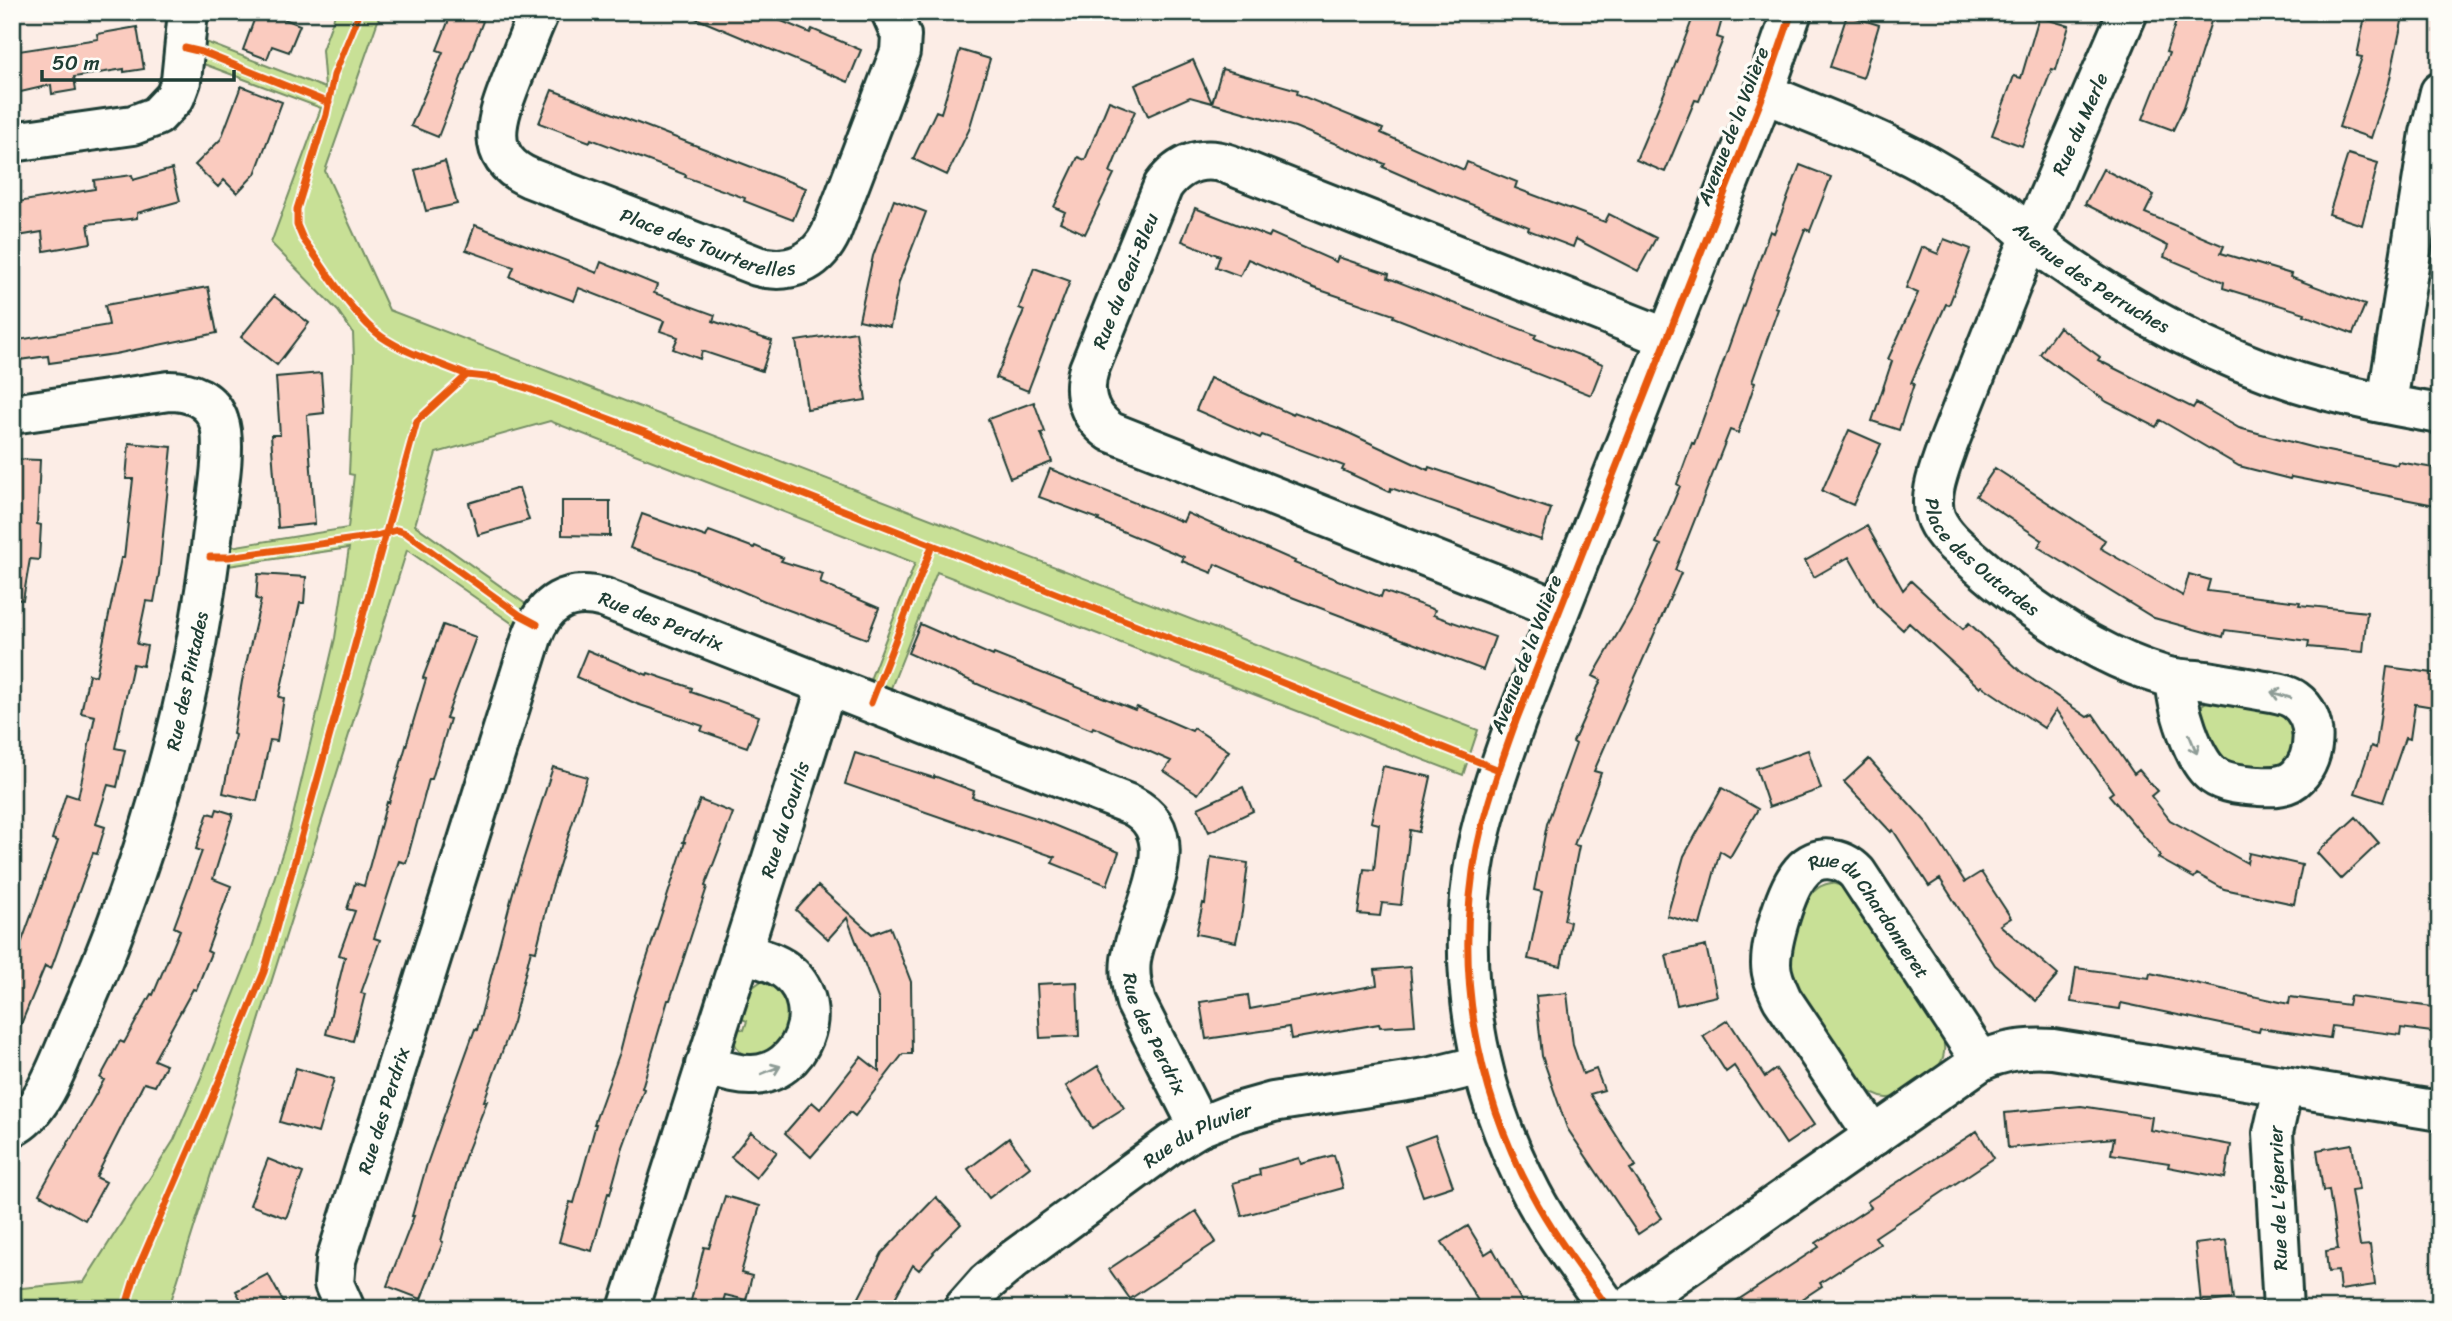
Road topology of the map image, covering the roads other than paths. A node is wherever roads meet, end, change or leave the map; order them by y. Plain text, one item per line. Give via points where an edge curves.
1 (188, 12) edge
2 (539, 12) edge
3 (891, 12) edge
4 (1793, 12) edge
5 (2128, 12) edge
6 (2440, 92) edge
7 (1764, 93) junction
8 (12, 142) edge
9 (2031, 236) junction
10 (1667, 338) junction
11 (2387, 403) junction
12 (12, 414) edge
13 (2440, 414) edge
14 (1559, 609) junction
15 (2176, 678) dead end
16 (827, 686) junction
17 (741, 952) junction
18 (1981, 1061) junction
19 (705, 1065) junction
20 (1481, 1065) junction
21 (2283, 1088) junction
22 (2440, 1111) edge
23 (12, 1127) edge
24 (1199, 1127) junction
25 (1874, 1136) junction
26 (345, 1309) edge
27 (628, 1309) edge
28 (963, 1309) edge
29 (1609, 1309) edge
30 (1626, 1309) edge
31 (2283, 1309) edge

1 - 8 street via 181,81 175,97 157,116 133,125
2 - 3 street, Place des Tourterelles via 497,120 498,144 510,165 530,178 775,270 809,260 831,233 900,52 901,35
4 - 7 street, Avenue de la Volière
5 - 9 street, Rue du Merle
6 - 11 street
7 - 9 street, Avenue des Perruches via 1923,163
7 - 10 street, Avenue de la Volière
9 - 11 street, Avenue des Perruches via 2114,296 2197,342 2297,382
9 - 15 street, Place des Outardes via 1947,447 1934,492 1936,519 1985,570 2064,628 2151,671
10 - 14 street, Avenue de la Volière
10 - 14 street, Rue du Geai-Bleu via 1228,164 1204,160 1180,168 1163,186 1089,369 1086,393 1090,408 1104,428 1118,436
11 - 13 street, Avenue des Perruches
12 - 23 street, Rue des Pintades via 185,392 212,409 221,439 197,643 154,820 120,920 51,1077 30,1114
14 - 20 street, Avenue de la Volière via 1499,770 1475,864 1468,969
16 - 17 street, Rue du Courlis
16 - 24 street, Rue des Perdrix via 1131,805 1150,818 1158,831 1161,854 1131,959 1131,981 1136,1003
16 - 26 street, Rue des Perdrix via 595,596 569,597 541,616 336,1260 334,1284
17 - 19 street, Rue du Courlis
19 -> 17 street via 744,1075 770,1072 792,1057 805,1034 808,1009 798,983 777,965
18 - 21 street via 2012,1050 2053,1049
18 - 25 street
18 - 25 street, Rue du Chardonneret via 1857,873 1837,860 1822,859 1806,867 1776,931 1773,978 1782,999
19 - 27 street, Rue du Courlis
20 - 24 street, Rue du Pluvier via 1273,1102
20 - 29 street, Avenue de la Volière via 1504,1134 1531,1192
21 - 22 street
21 - 31 street, Rue de L'épervier via 2273,1133
24 - 28 street, Rue du Pluvier via 1013,1260
25 - 30 street

